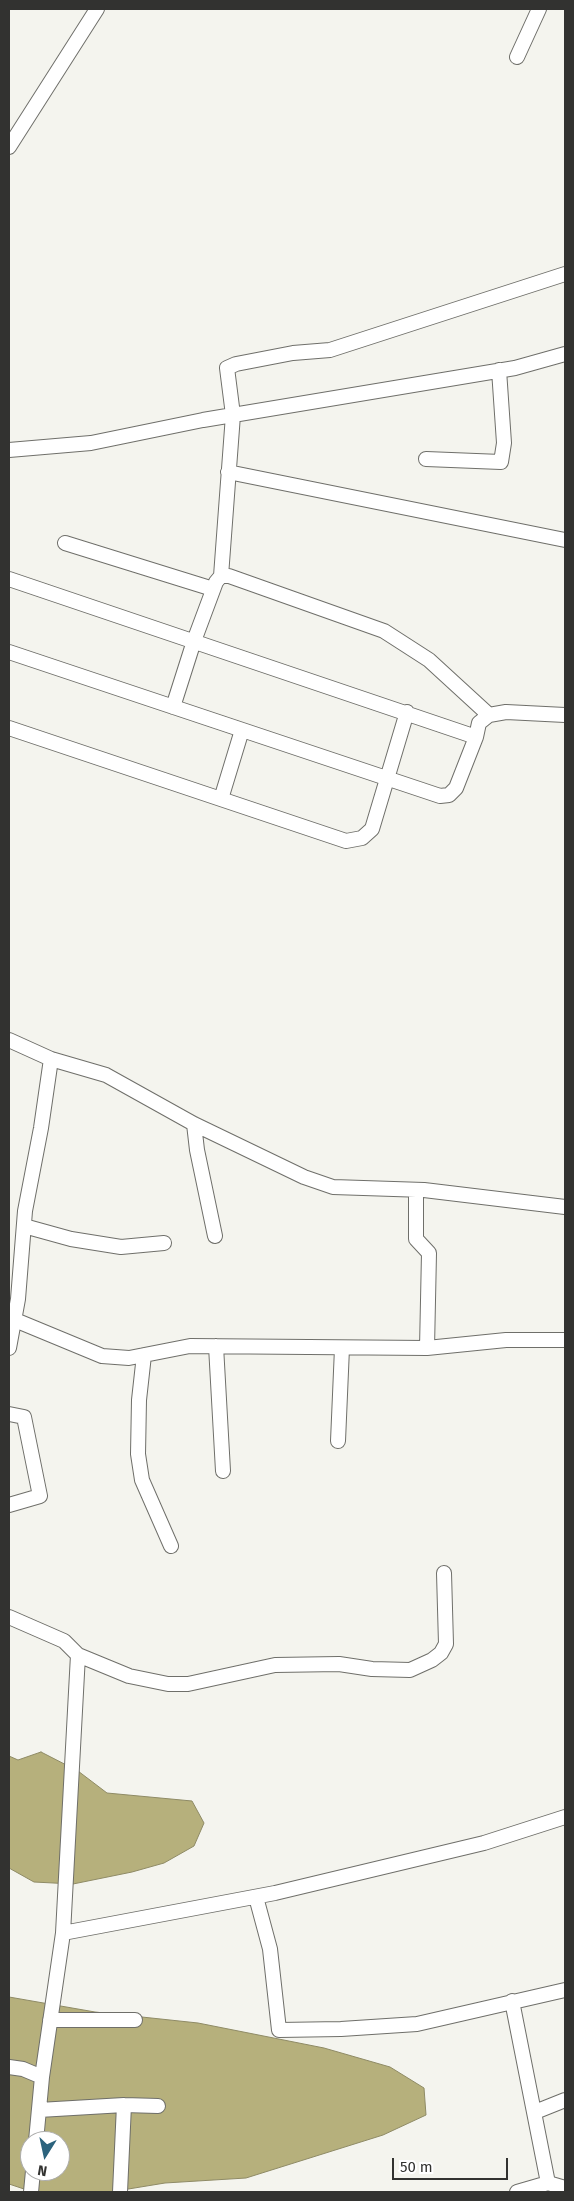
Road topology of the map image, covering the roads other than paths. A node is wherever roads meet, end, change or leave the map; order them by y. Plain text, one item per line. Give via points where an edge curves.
1 (97, 9) edge
2 (540, 9) edge
3 (517, 57) dead end
4 (9, 147) edge
5 (565, 274) edge
6 (565, 354) edge
7 (499, 370) junction
8 (233, 415) junction
9 (9, 450) edge
10 (426, 459) dead end
11 (228, 472) junction
12 (565, 540) edge
13 (64, 542) dead end
14 (221, 576) junction
15 (9, 579) edge
16 (214, 589) junction
17 (194, 641) junction
18 (9, 652) edge
19 (173, 707) junction
20 (406, 712) junction
21 (489, 715) junction
22 (565, 715) edge
23 (9, 728) edge
24 (242, 730) junction
25 (476, 737) junction
26 (387, 778) junction
27 (222, 799) junction
28 (9, 1040) edge
29 (51, 1058) junction
30 (194, 1124) junction
31 (416, 1190) junction
32 (565, 1207) edge
33 (24, 1226) junction
34 (215, 1236) dead end
35 (164, 1243) dead end
36 (15, 1320) junction
37 (565, 1340) edge
38 (216, 1346) junction
39 (9, 1348) edge
40 (342, 1348) junction
41 (427, 1348) junction
42 (144, 1356) junction
43 (9, 1414) edge
44 (338, 1441) dead end
45 (223, 1471) dead end
46 (9, 1505) edge
47 (171, 1546) dead end
48 (444, 1573) dead end
49 (9, 1617) edge
50 (78, 1655) junction
51 (565, 1817) edge
52 (256, 1897) junction
53 (63, 1933) junction
54 (565, 1990) edge
55 (512, 2002) junction
56 (50, 2020) junction
57 (136, 2020) dead end
58 (9, 2067) edge
59 (42, 2077) junction
60 (565, 2100) edge
61 (124, 2105) junction
62 (158, 2106) dead end
63 (39, 2110) junction
64 (535, 2112) junction
65 (37, 2131) edge
66 (548, 2183) junction
67 (565, 2188) edge
68 (120, 2192) edge
69 (517, 2192) edge

1 - 4 street
2 - 3 street
5 - 8 street via 330,350 236,364 227,368
6 - 7 street
7 - 8 street
7 - 10 street via 504,443 501,462
8 - 9 street via 91,443
8 - 11 street
11 - 12 street
11 - 14 street
13 - 16 street
14 - 16 street
14 - 21 street via 229,576 384,631 429,660
15 - 17 street
16 - 17 street
17 - 19 street
17 - 20 street
18 - 19 street
19 - 24 street
20 - 25 street
20 - 26 street
21 - 22 street via 506,712
21 - 25 street via 479,723
23 - 27 street
24 - 26 street
24 - 27 street
25 - 26 street via 456,788 449,795 440,796
26 - 27 street via 372,829 362,838 346,841
28 - 29 street
29 - 30 street via 106,1075
29 - 33 street
30 - 31 street via 333,1188
30 - 34 street
31 - 32 street
31 - 41 street via 416,1239 428,1253
33 - 35 street via 71,1240 121,1247
33 - 36 street
36 - 39 street
36 - 42 street via 102,1356
37 - 41 street via 506,1340
38 - 40 street
38 - 42 street via 190,1346
38 - 45 street
40 - 41 street
40 - 44 street
42 - 47 street via 138,1454 142,1480
43 - 46 street via 24,1417 40,1496
48 - 50 street via 446,1644 442,1653 410,1670 340,1664 275,1665 188,1684 168,1684 129,1676
49 - 50 street via 64,1642
50 - 53 street
51 - 52 street via 484,1843
52 - 53 street
52 - 55 street via 270,1949 279,2030 418,2024
53 - 56 street
54 - 55 street
55 - 64 street
56 - 57 street
56 - 59 street
58 - 59 street
59 - 63 street
60 - 64 street
61 - 62 street
61 - 63 street
61 - 68 street
63 - 65 street
64 - 66 street
66 - 67 street
66 - 69 street

